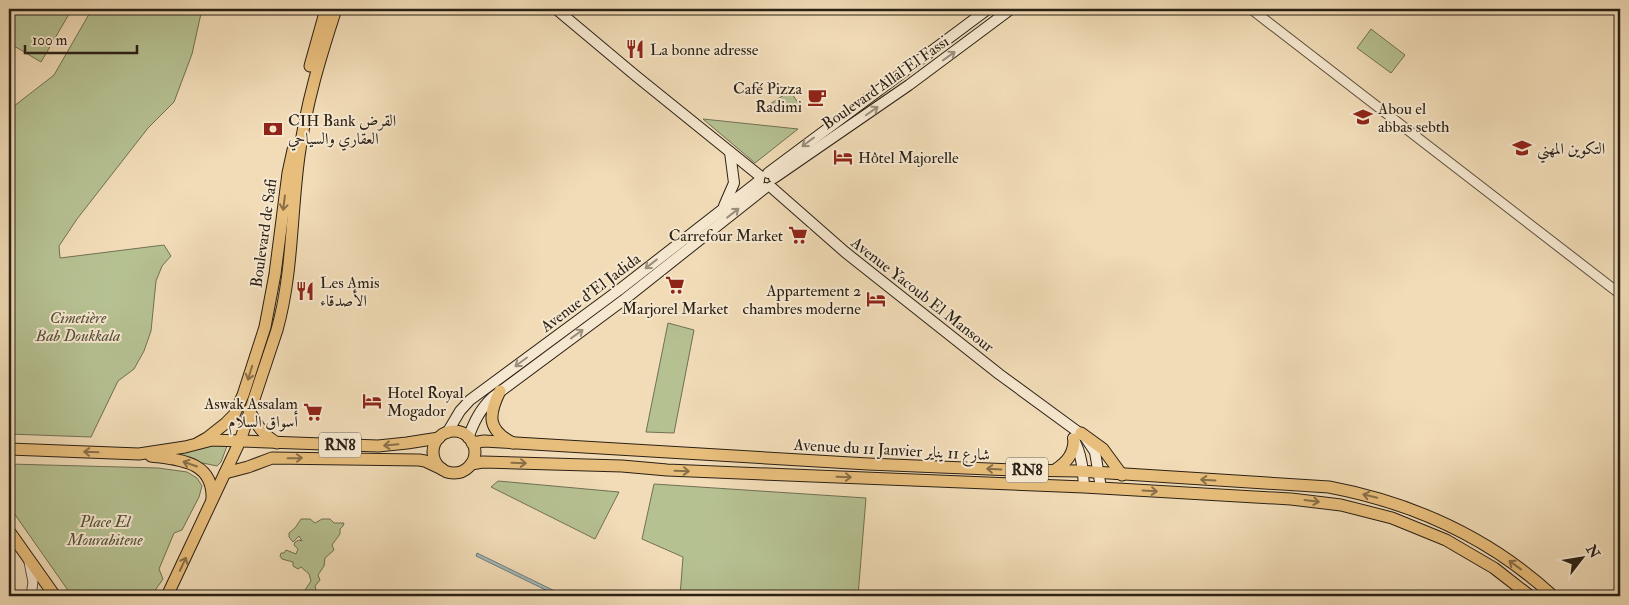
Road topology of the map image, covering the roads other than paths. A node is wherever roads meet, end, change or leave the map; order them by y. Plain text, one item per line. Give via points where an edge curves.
1 (326, 9) edge
2 (336, 9) edge
3 (556, 9) edge
4 (988, 9) edge
5 (1011, 9) edge
6 (1251, 9) edge
7 (318, 53) junction
8 (730, 152) junction
9 (766, 180) junction
10 (724, 208) junction
11 (282, 270) junction
12 (1620, 294) edge
13 (265, 327) junction
14 (277, 330) junction
15 (500, 391) junction
16 (249, 410) junction
17 (443, 435) junction
18 (1077, 436) junction
19 (240, 441) junction
20 (470, 441) junction
21 (198, 443) junction
22 (278, 444) junction
23 (514, 444) junction
24 (9, 449) edge
25 (139, 454) junction
26 (471, 464) junction
27 (442, 469) junction
28 (1055, 470) junction
29 (1084, 471) junction
30 (225, 473) junction
31 (1100, 473) junction
32 (1122, 475) junction
33 (1084, 487) junction
34 (1101, 488) junction
35 (212, 502) junction
36 (9, 531) edge
37 (29, 562) junction
38 (32, 596) edge
39 (55, 596) edge
40 (167, 596) edge
41 (1530, 596) edge
42 (1553, 596) edge

1 - 7 main road, Boulevard de Safi
2 - 7 main road, Boulevard de Safi
3 - 8 main road, Avenue Yacoub El Mansour
4 -> 9 main road, Boulevard Allal El Fassi
9 -> 5 main road, Boulevard Allal El Fassi via 910,84
6 - 12 street
7 - 11 main road, Boulevard de Safi via 295,156
8 - 9 main road, Avenue Yacoub El Mansour
8 - 10 main road via 734,183
9 - 10 main road, Avenue d'El Jadida
15 -> 9 main road, Avenue d'El Jadida via 626,299
9 - 18 main road, Avenue Yacoub El Mansour via 844,252 1060,419
10 -> 17 main road, Avenue d'El Jadida via 470,400
11 - 13 main road, Boulevard de Safi
11 - 14 main road, Boulevard de Safi via 281,316
13 - 14 main road
13 -> 21 main road, Boulevard de Safi via 234,415
14 - 16 main road, Boulevard de Safi
15 - 20 main road, Avenue d'El Jadida via 478,414
15 - 23 main road via 493,407 492,423 500,435
16 - 19 main road, Boulevard de Safi
16 - 22 main road via 266,436
17 - 20 main road, RN8 via 459,432
17 -> 22 main road, RN8 via 378,446
17 - 27 main road via 435,444 433,454
18 - 28 main road via 1070,456
18 - 29 main road, Avenue Yacoub El Mansour
18 - 31 main road, Avenue Yacoub El Mansour via 1088,440 1093,448
18 - 32 main road via 1091,439 1103,449
19 - 21 main road, RN8
19 - 22 main road, RN8
19 - 30 main road, Boulevard de Safi
20 - 23 main road, Avenue du 11 Janvier شارع 11 يناير / RN8
20 - 26 main road via 474,452
21 - 25 main road, RN8
28 -> 23 main road, Avenue du 11 Janvier شارع 11 يناير / RN8 via 868,464
25 -> 24 main road, RN8
35 -> 25 main road via 210,480 199,468 176,460
26 - 27 main road, RN8 via 457,473
26 -> 33 main road, Avenue du 11 Janvier شارع 11 يناير / RN8 via 622,466
30 -> 27 main road, RN8 via 272,458 419,460
28 - 29 main road, Avenue du 11 Janvier شارع 11 يناير / RN8
29 - 31 main road, Avenue du 11 Janvier شارع 11 يناير / RN8
29 - 33 main road, Avenue Yacoub El Mansour
30 - 35 main road, Boulevard de Safi
31 - 32 main road, Avenue du 11 Janvier شارع 11 يناير / RN8
31 - 34 main road, Avenue Yacoub El Mansour
42 -> 32 main road, Avenue du 11 Janvier شارع 11 يناير / RN8 via 1508,560 1468,535 1382,499 1328,488
33 - 34 main road, Avenue du 11 Janvier شارع 11 يناير / RN8
34 -> 41 main road, Avenue du 11 Janvier شارع 11 يناير / RN8 via 1291,499 1369,511 1421,528 1457,545
40 -> 35 main road, Boulevard de Safi
36 - 37 main road
37 - 38 street
37 - 39 main road

